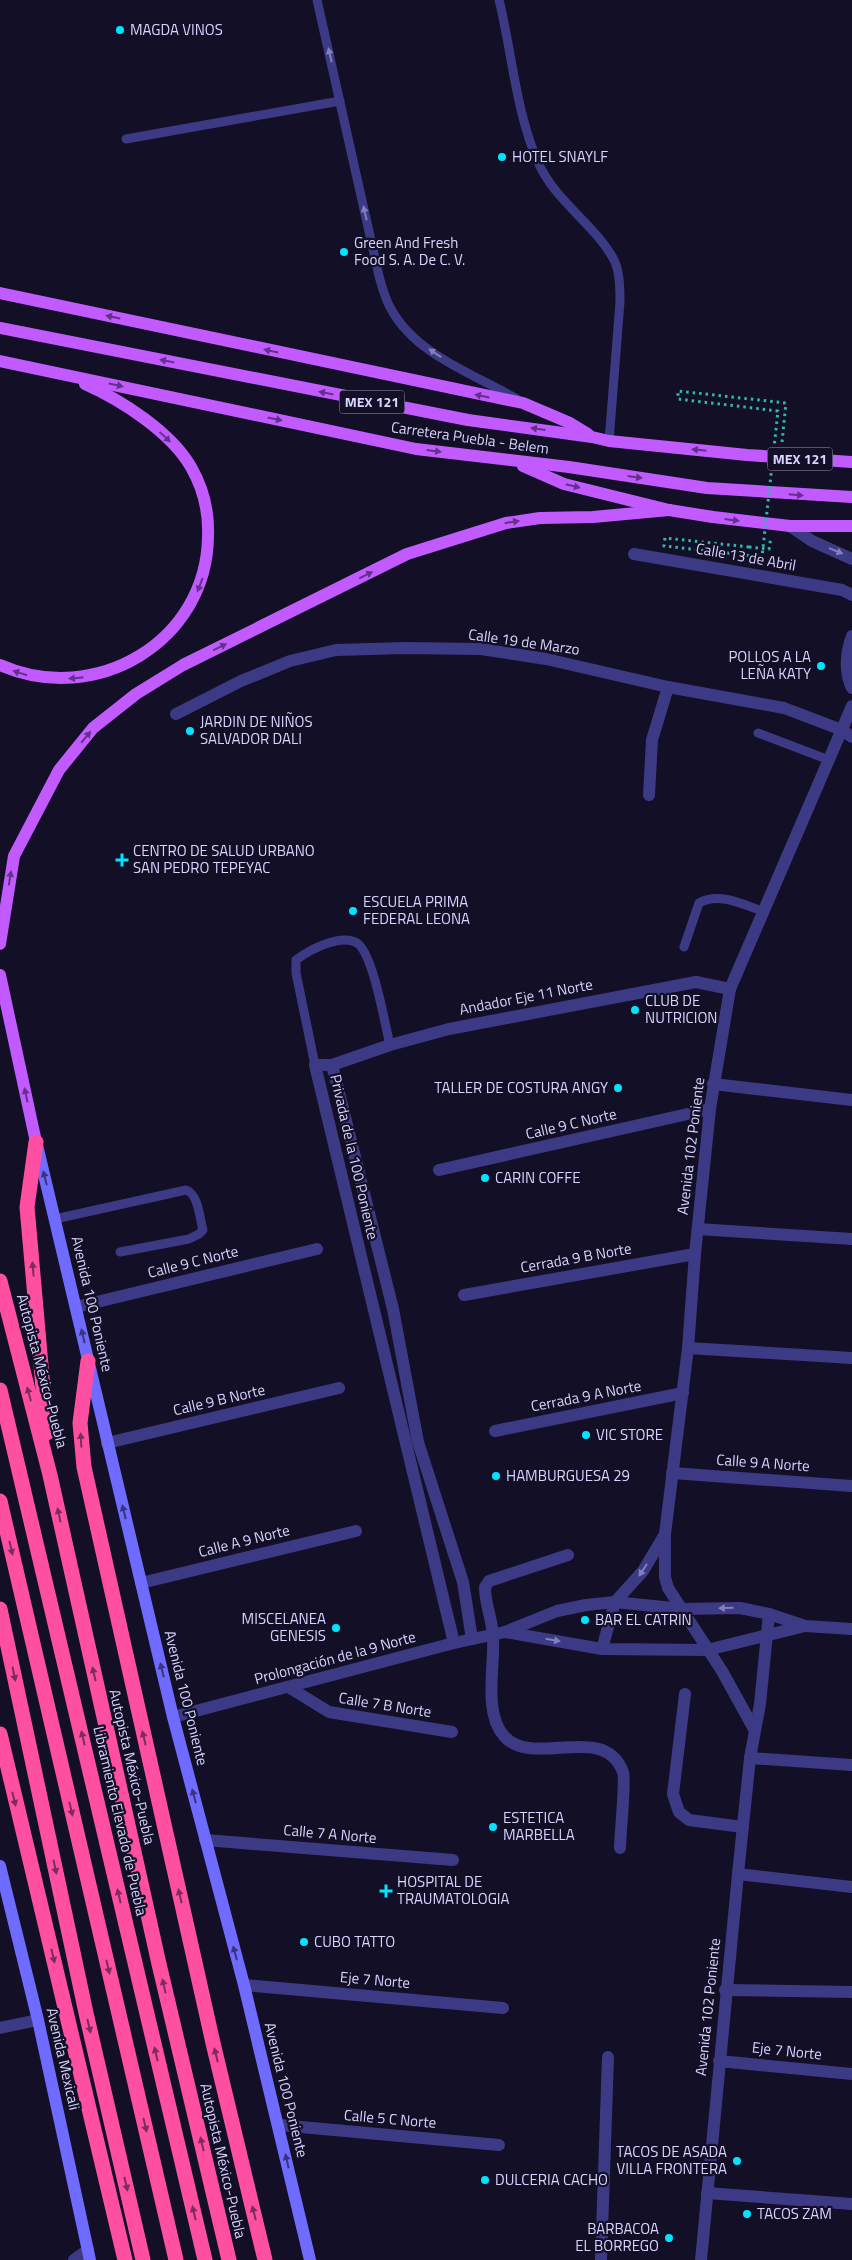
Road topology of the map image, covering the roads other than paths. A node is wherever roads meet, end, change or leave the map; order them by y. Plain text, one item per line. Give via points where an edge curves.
1 (318, 0) edge
2 (499, 0) edge
3 (340, 100) junction
4 (126, 139) dead end
5 (0, 293) edge
6 (0, 328) edge
7 (0, 361) edge
8 (64, 374) junction
9 (523, 403) junction
10 (592, 437) junction
11 (609, 441) junction
12 (512, 460) junction
13 (852, 462) edge
14 (852, 497) edge
15 (669, 510) junction
16 (790, 526) junction
17 (852, 526) edge
18 (634, 554) dead end
19 (852, 559) edge
20 (852, 595) edge
21 (852, 636) edge
22 (0, 665) edge
23 (668, 687) junction
24 (852, 688) edge
25 (852, 706) edge
26 (176, 714) dead end
27 (758, 733) dead end
28 (847, 734) edge
29 (829, 760) junction
30 (649, 795) dead end
31 (762, 911) junction
32 (0, 944) edge
33 (684, 947) dead end
34 (0, 975) edge
35 (730, 989) junction
36 (390, 1045) junction
37 (315, 1065) junction
38 (332, 1065) junction
39 (713, 1084) junction
40 (852, 1100) edge
41 (710, 1109) junction
42 (36, 1142) junction
43 (439, 1170) dead end
44 (55, 1219) junction
45 (698, 1229) junction
46 (852, 1239) edge
47 (317, 1249) dead end
48 (120, 1252) dead end
49 (695, 1254) junction
50 (0, 1281) edge
51 (464, 1295) dead end
52 (76, 1307) junction
53 (688, 1348) junction
54 (852, 1358) edge
55 (88, 1361) junction
56 (338, 1388) dead end
57 (0, 1390) edge
58 (682, 1393) junction
59 (495, 1431) dead end
60 (107, 1443) junction
61 (672, 1473) junction
62 (50, 1474) junction
63 (852, 1486) edge
64 (0, 1500) edge
65 (356, 1531) dead end
66 (665, 1534) junction
67 (568, 1555) dead end
68 (141, 1584) junction
69 (615, 1602) junction
70 (0, 1609) edge
71 (682, 1609) junction
72 (770, 1614) junction
73 (805, 1626) junction
74 (852, 1629) edge
75 (499, 1633) junction
76 (769, 1636) junction
77 (472, 1639) junction
78 (454, 1643) junction
79 (602, 1649) junction
80 (707, 1650) junction
81 (290, 1688) junction
82 (685, 1694) dead end
83 (173, 1717) junction
84 (754, 1729) junction
85 (452, 1732) dead end
86 (0, 1734) edge
87 (750, 1758) junction
88 (852, 1765) edge
89 (743, 1827) junction
90 (205, 1840) junction
91 (620, 1848) dead end
92 (453, 1860) dead end
93 (0, 1866) edge
94 (738, 1874) junction
95 (852, 1887) edge
96 (244, 1985) junction
97 (725, 1990) junction
98 (852, 1992) edge
99 (503, 2008) dead end
100 (38, 2020) junction
101 (0, 2028) edge
102 (608, 2057) dead end
103 (719, 2061) junction
104 (852, 2074) edge
105 (278, 2125) junction
106 (499, 2145) dead end
107 (707, 2193) junction
108 (852, 2204) edge
109 (89, 2255) edge
110 (74, 2260) edge
111 (125, 2260) edge
112 (143, 2260) edge
113 (176, 2260) edge
114 (205, 2260) edge
115 (229, 2260) edge
116 (265, 2260) edge
117 (310, 2260) edge
118 (601, 2260) edge
119 (701, 2260) edge

3 -> 1 lane
2 - 11 lane via 523,113 538,162 551,185 614,259 620,283
3 - 4 lane
9 -> 3 lane via 422,344 391,310 379,276
9 -> 5 main road
10 -> 6 main road, Carretera Puebla - Belem / MEX 121 via 468,420
7 - 8 main road, Carretera Puebla - Belem / MEX 121
8 -> 12 main road, Carretera Puebla - Belem / MEX 121 via 416,449
8 -> 22 main road via 118,401 143,418 183,454 198,481 207,510 204,574 191,604 173,628 150,648 121,665 87,677 55,679 27,675
9 - 10 main road via 570,423
10 - 11 main road, Carretera Puebla - Belem / MEX 121
13 -> 11 main road, Carretera Puebla - Belem / MEX 121
12 -> 14 main road, Carretera Puebla - Belem / MEX 121 via 706,488
12 -> 15 main road via 564,484
15 -> 16 main road
32 -> 15 main road via 14,856 58,770 93,728 136,694 183,665 407,554 436,543 506,523 540,518
16 - 17 main road
16 -> 19 street via 812,541
18 - 20 street, Calle 13 de Abril via 842,590
21 - 24 street via 847,669
23 - 26 street, Calle 19 de Marzo via 546,659 481,650 336,650 290,661 241,681
23 - 28 street, Calle 19 de Marzo via 784,708
23 - 30 street via 652,740
25 - 28 street, Avenida 102 Poniente
27 - 29 lane
28 - 29 street, Avenida 102 Poniente
29 - 31 street, Avenida 102 Poniente
31 - 33 lane via 724,898 709,898 699,903
31 - 35 street, Avenida 102 Poniente
42 -> 34 main road
35 - 36 street, Andador Eje 11 Norte via 696,982 449,1029
35 - 39 street, Avenida 102 Poniente
36 - 37 lane via 366,953 357,943 345,940 323,945 296,960
36 - 38 street, Andador Eje 11 Norte
37 - 38 street, Privada de la 100 Poniente
37 - 78 street, Privada de la 100 Poniente
38 - 77 street, Privada de la 100 Poniente via 393,1309 418,1442 463,1582
39 - 40 street
39 - 41 street, Avenida 102 Poniente
41 - 43 street, Calle 9 C Norte
41 - 45 street, Avenida 102 Poniente
44 -> 42 street, Avenida 100 Poniente
62 -> 42 highway via 27,1208
44 - 48 lane via 190,1191 203,1230 199,1234 189,1239
44 - 52 street, Avenida 100 Poniente
45 - 46 street
45 - 49 street, Avenida 102 Poniente
47 - 52 street, Calle 9 C Norte
49 - 51 street, Cerrada 9 B Norte
49 - 53 street, Avenida 102 Poniente
62 -> 50 highway, Autopista México-Puebla
55 -> 52 street, Avenida 100 Poniente
53 - 54 street
53 - 58 street, Avenida 102 Poniente
55 - 60 street, Avenida 100 Poniente
116 -> 55 highway via 210,2033 88,1489 80,1423
56 - 60 street, Calle 9 B Norte
114 -> 57 highway, Libramiento Elevado de Puebla
58 - 59 street, Cerrada 9 A Norte
58 - 61 street, Avenida 102 Poniente
68 -> 60 street, Avenida 100 Poniente
61 - 63 street, Calle 9 A Norte
61 - 66 street, Avenida 102 Poniente
115 -> 62 highway, Autopista México-Puebla via 159,1964
64 -> 113 highway
65 - 68 street, Calle A 9 Norte
66 -> 69 street via 643,1571
66 - 71 street, Avenida 102 Poniente via 665,1577 668,1588
67 - 75 street via 489,1581 485,1596
83 -> 68 street, Avenida 100 Poniente
69 - 71 street, Prolongación de la 9 Norte
69 - 75 street, Prolongación de la 9 Norte via 557,1611
69 - 79 street
70 -> 112 highway via 86,2013
72 -> 71 street via 740,1608
71 - 80 street, Avenida 102 Poniente
72 - 73 street
72 - 76 street, Avenida 102 Poniente
73 - 74 street
73 - 76 street
75 - 77 street, Prolongación de la 9 Norte
75 -> 79 street, Prolongación de la 9 Norte
75 - 91 street via 492,1707 496,1723 504,1736 517,1746 585,1746 606,1751 614,1757 623,1773
76 - 80 street
76 - 84 street, Avenida 102 Poniente
77 - 78 street, Prolongación de la 9 Norte
78 - 81 street, Prolongación de la 9 Norte
79 - 80 street, Prolongación de la 9 Norte
80 - 84 street, Avenida 102 Poniente
81 - 83 street, Prolongación de la 9 Norte
81 - 85 street, Calle 7 B Norte via 329,1712
82 - 89 street via 673,1794 679,1812 689,1820
90 -> 83 street, Avenida 100 Poniente
84 - 87 street, Avenida 102 Poniente
86 -> 111 highway
87 - 88 street
87 - 89 street, Avenida 102 Poniente
89 - 94 street, Avenida 102 Poniente
90 - 92 street, Calle 7 A Norte
96 -> 90 street, Avenida 100 Poniente
93 - 100 street, Avenida Mexicali
94 - 95 street
94 - 97 street, Avenida 102 Poniente
96 - 99 street, Eje 7 Norte
96 - 105 street, Avenida 100 Poniente
97 - 98 street
97 - 103 street, Avenida 102 Poniente
100 - 101 street
100 - 109 street, Avenida Mexicali
102 - 118 street
103 - 104 street, Eje 7 Norte
103 - 107 street, Avenida 102 Poniente
105 - 106 street, Calle 5 C Norte
117 -> 105 street, Avenida 100 Poniente
107 - 108 street
107 - 119 street, Avenida 102 Poniente
109 - 110 street

